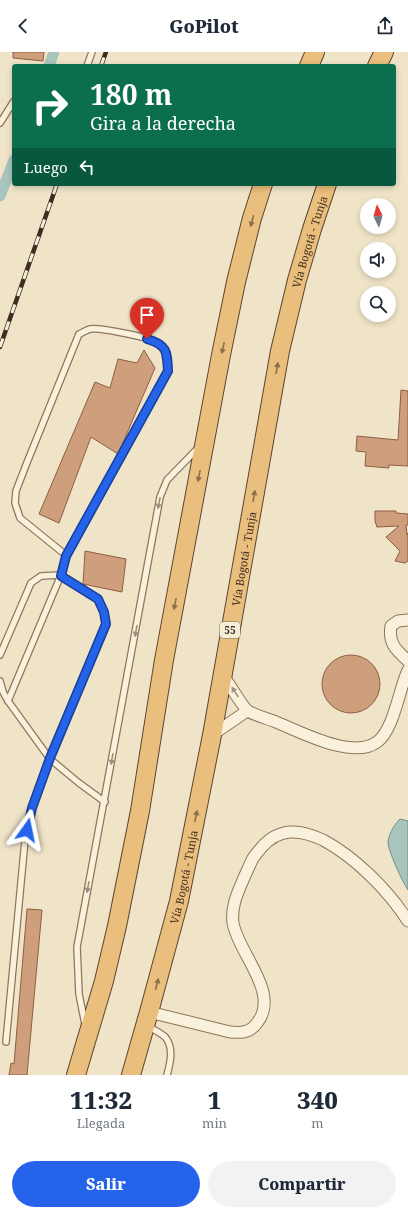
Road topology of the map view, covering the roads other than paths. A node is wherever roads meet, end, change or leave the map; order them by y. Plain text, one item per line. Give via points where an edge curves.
1 (92, 52) edge
2 (315, 52) edge
3 (384, 52) edge
4 (88, 64) edge
5 (310, 64) edge
6 (378, 64) edge
7 (12, 104) edge
8 (0, 123) edge
9 (262, 186) edge
10 (326, 186) edge
11 (206, 439) junction
12 (66, 556) junction
13 (61, 576) junction
14 (408, 620) edge
15 (0, 655) edge
16 (408, 661) edge
17 (408, 670) edge
18 (222, 674) junction
19 (0, 681) edge
20 (8, 701) junction
21 (247, 711) junction
22 (212, 735) junction
23 (50, 758) junction
24 (104, 802) junction
25 (408, 921) edge
26 (148, 1019) junction
27 (88, 1036) junction
28 (6, 1042) dead end
29 (76, 1075) edge
30 (131, 1075) edge
31 (167, 1075) edge

1 - 4 lane
2 - 5 highway
3 - 6 highway
7 - 8 lane
9 -> 11 highway via 236,282
18 -> 10 highway, Vía Bogotá - Tunja / 55 via 280,351 299,272
11 -> 24 lane via 167,480 160,497
11 -> 27 highway via 164,660 140,811 116,932
12 - 12 lane via 168,371 168,360 159,343 103,330 90,329 79,334 16,491 15,503 20,518
12 - 13 lane
13 - 15 lane via 41,576 31,583
13 - 20 lane
13 - 23 lane via 98,599 106,624
14 - 16 street via 398,621 391,626 389,634 391,643
17 - 21 street via 386,733 377,742 366,747 334,745
21 -> 18 street
18 - 22 highway, Vía Bogotá - Tunja / 55
19 - 20 lane
20 - 23 lane
21 - 22 street
26 -> 22 highway, Vía Bogotá - Tunja / 55 via 179,901
23 - 24 lane
23 - 28 lane via 32,808 25,840
24 -> 27 lane via 77,947 79,994
25 - 26 street via 399,907 360,866 326,842 310,834 295,831 277,834 266,842 252,859 233,903 233,923 238,941 262,987 262,1018 244,1033
26 - 30 highway, Vía Bogotá - Tunja / 55
26 - 31 lane via 166,1038 170,1049 171,1062
27 - 29 highway

